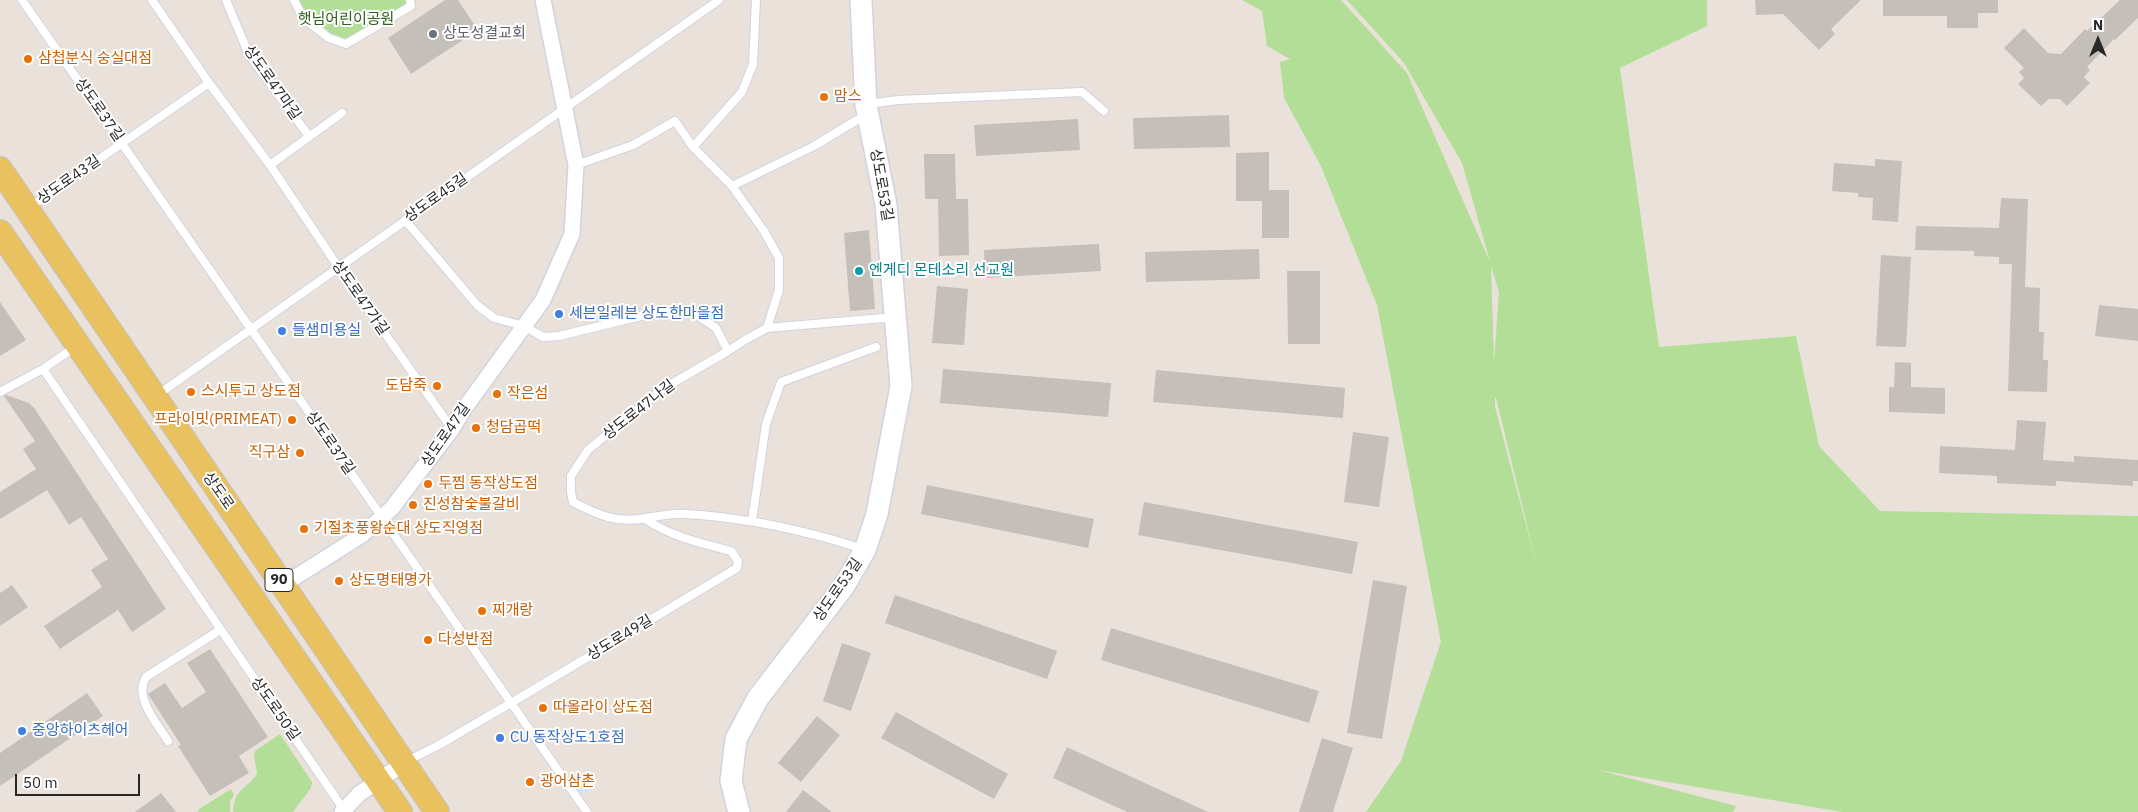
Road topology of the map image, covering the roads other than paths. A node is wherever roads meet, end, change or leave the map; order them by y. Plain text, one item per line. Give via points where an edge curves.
1 (22, 0) edge
2 (152, 0) edge
3 (226, 0) edge
4 (294, 0) edge
5 (410, 0) edge
6 (544, 0) edge
7 (719, 0) edge
8 (756, 0) edge
9 (861, 0) edge
10 (209, 83) junction
11 (565, 106) junction
12 (867, 109) junction
13 (1104, 111) dead end
14 (342, 113) dead end
15 (309, 136) junction
16 (122, 143) junction
17 (693, 147) junction
18 (270, 165) junction
19 (576, 165) junction
20 (0, 169) edge
21 (732, 186) junction
22 (27, 208) junction
23 (405, 220) junction
24 (0, 232) edge
25 (339, 268) junction
26 (896, 316) junction
27 (524, 326) junction
28 (251, 328) junction
29 (767, 328) junction
30 (79, 344) junction
31 (876, 347) dead end
32 (728, 351) junction
33 (43, 369) junction
34 (0, 392) edge
35 (154, 398) junction
36 (452, 429) junction
37 (382, 517) junction
38 (646, 519) junction
39 (752, 521) junction
40 (865, 550) junction
41 (283, 585) junction
42 (220, 630) junction
43 (511, 703) junction
44 (168, 742) dead end
45 (404, 762) junction
46 (378, 780) junction
47 (343, 811) edge
48 (400, 812) edge
49 (436, 812) edge
50 (587, 812) edge
51 (739, 812) edge

1 - 16 lane, 상도로37길
2 - 10 lane, 상도로47가길
3 - 15 lane, 상도로47마길 via 249,55
4 - 5 lane via 303,18 329,38 346,44 411,6
6 - 11 street, 상도로47길
7 - 11 lane, 상도로45길
8 - 17 lane via 753,64 742,92
9 - 12 street, 상도로53길
10 - 16 lane, 상도로43길
10 - 18 lane, 상도로47가길
11 - 19 street, 상도로47길
11 - 23 lane, 상도로45길
12 - 13 lane via 898,100 1082,92
12 - 21 lane via 814,146
12 - 26 street, 상도로53길 via 886,205
14 - 15 lane
15 - 18 lane
16 - 22 lane, 상도로43길
16 - 28 lane, 상도로37길
17 - 19 lane via 675,121 633,145
17 - 21 lane
18 - 25 lane, 상도로47가길
19 - 27 street, 상도로47길 via 572,234 543,300
20 - 22 main road, 상도로 / 90
21 - 29 lane via 779,258 779,290
22 - 35 main road, 상도로 / 90
23 - 25 lane, 상도로45길
23 - 27 lane via 477,305 494,318
24 - 30 main road, 90
25 - 28 lane, 상도로45길
25 - 36 lane, 상도로47가길
26 - 29 lane
26 - 40 street, 상도로53길 via 901,386 877,514
27 - 32 lane via 542,336 559,336 672,310 697,315 716,328
27 - 36 street, 상도로47길
28 - 35 lane, 상도로45길
28 - 37 lane, 상도로37길
29 - 32 lane
30 - 33 lane
30 - 46 main road, 90
31 - 39 lane via 781,382 766,424
32 - 38 lane, 상도로47나길 via 661,390 588,450 572,476 573,502 601,516 623,520
33 - 34 lane
33 - 42 lane, 상도로50길
35 - 41 main road, 상도로 / 90
36 - 37 street, 상도로47길
37 - 41 street, 상도로47길 via 362,535
37 - 43 lane, 상도로37길
38 - 39 lane, 상도로47나길 via 663,514 686,514
38 - 43 lane, 상도로49길 via 679,537 731,551 738,561 737,568
39 - 40 lane, 상도로47나길 via 816,534
40 - 51 street, 상도로53길 via 844,586 758,698 736,739 731,780
41 - 45 main road, 상도로 / 90
42 - 44 lane via 143,681 143,698
42 - 47 lane, 상도로50길
43 - 45 lane, 상도로49길
43 - 50 lane, 상도로37길
45 - 46 street, 상도로50길
45 - 49 main road, 상도로 / 90
46 - 47 street, 상도로50길
46 - 48 main road, 90

